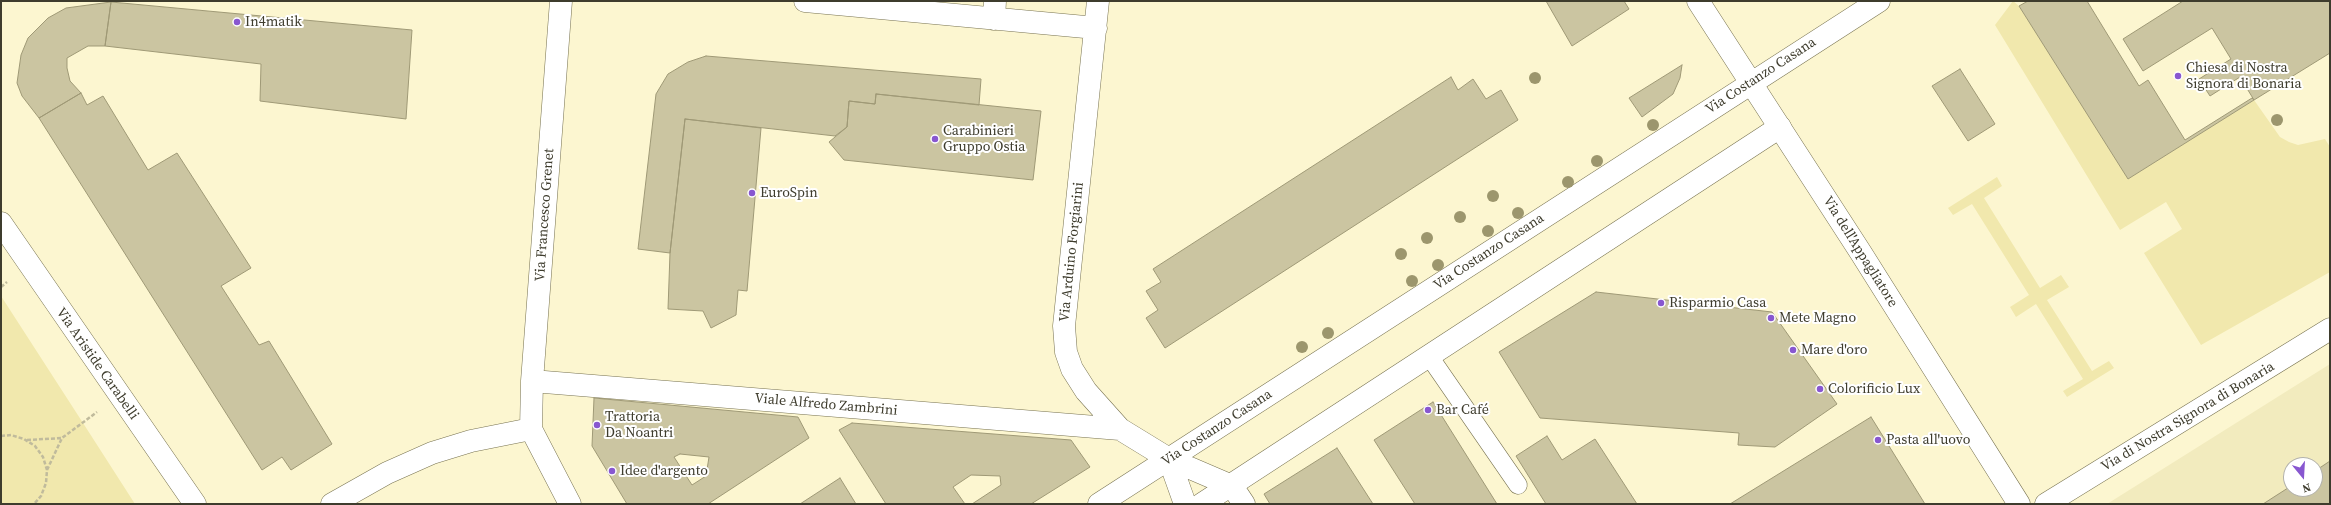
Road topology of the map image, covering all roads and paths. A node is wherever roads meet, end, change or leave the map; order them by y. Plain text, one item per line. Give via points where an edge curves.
1 (561, 1) edge
2 (805, 1) edge
3 (1098, 1) edge
4 (1698, 1) edge
5 (1879, 1) edge
6 (877, 4) edge
7 (994, 10) edge
8 (1096, 28) junction
9 (1751, 83) junction
10 (1780, 127) junction
11 (1, 223) edge
12 (2330, 329) edge
13 (1429, 356) junction
14 (532, 380) junction
15 (83, 423) dead end
16 (531, 429) junction
17 (1120, 429) junction
18 (2, 435) edge
19 (62, 438) junction
20 (26, 440) junction
21 (1169, 459) junction
22 (47, 470) junction
23 (1232, 486) junction
24 (1518, 486) dead end
25 (34, 504) edge
26 (195, 504) edge
27 (332, 504) edge
28 (570, 504) edge
29 (1099, 504) edge
30 (1184, 504) edge
31 (1202, 504) edge
32 (1244, 504) edge
33 (2019, 504) edge
34 (2046, 504) edge

1 - 14 street, Via Francesco Grenet
2 - 6 street
3 - 8 street, Via Arduino Forgiarini
4 - 9 street, Via dell'Appagliatore
5 - 9 street, Via Costanzo Casana
6 - 7 street
7 - 8 street
8 - 17 street, Via Arduino Forgiarini via 1064,326 1066,352 1078,380
9 - 10 street, Via dell'Appagliatore
9 - 21 street, Via Costanzo Casana
10 - 13 street
10 - 33 street, Via dell'Appagliatore
11 - 26 street, Via Aristide Carabelli
12 - 34 street, Via di Nostra Signora di Bonaria
13 - 23 street
13 - 24 lane
14 - 16 street, Via Francesco Grenet
14 - 17 street, Viale Alfredo Zambrini
15 - 19 path
16 - 27 street via 471,441 432,453 387,473
16 - 28 street
17 - 21 street, Via Arduino Forgiarini
18 - 20 path
19 - 20 path
19 - 22 path
20 - 22 path via 35,446 43,457
21 - 23 street, Via Arduino Forgiarini
21 - 29 street, Via Costanzo Casana
21 - 30 street
22 - 25 path via 46,483 41,496
23 - 31 street
23 - 32 street

